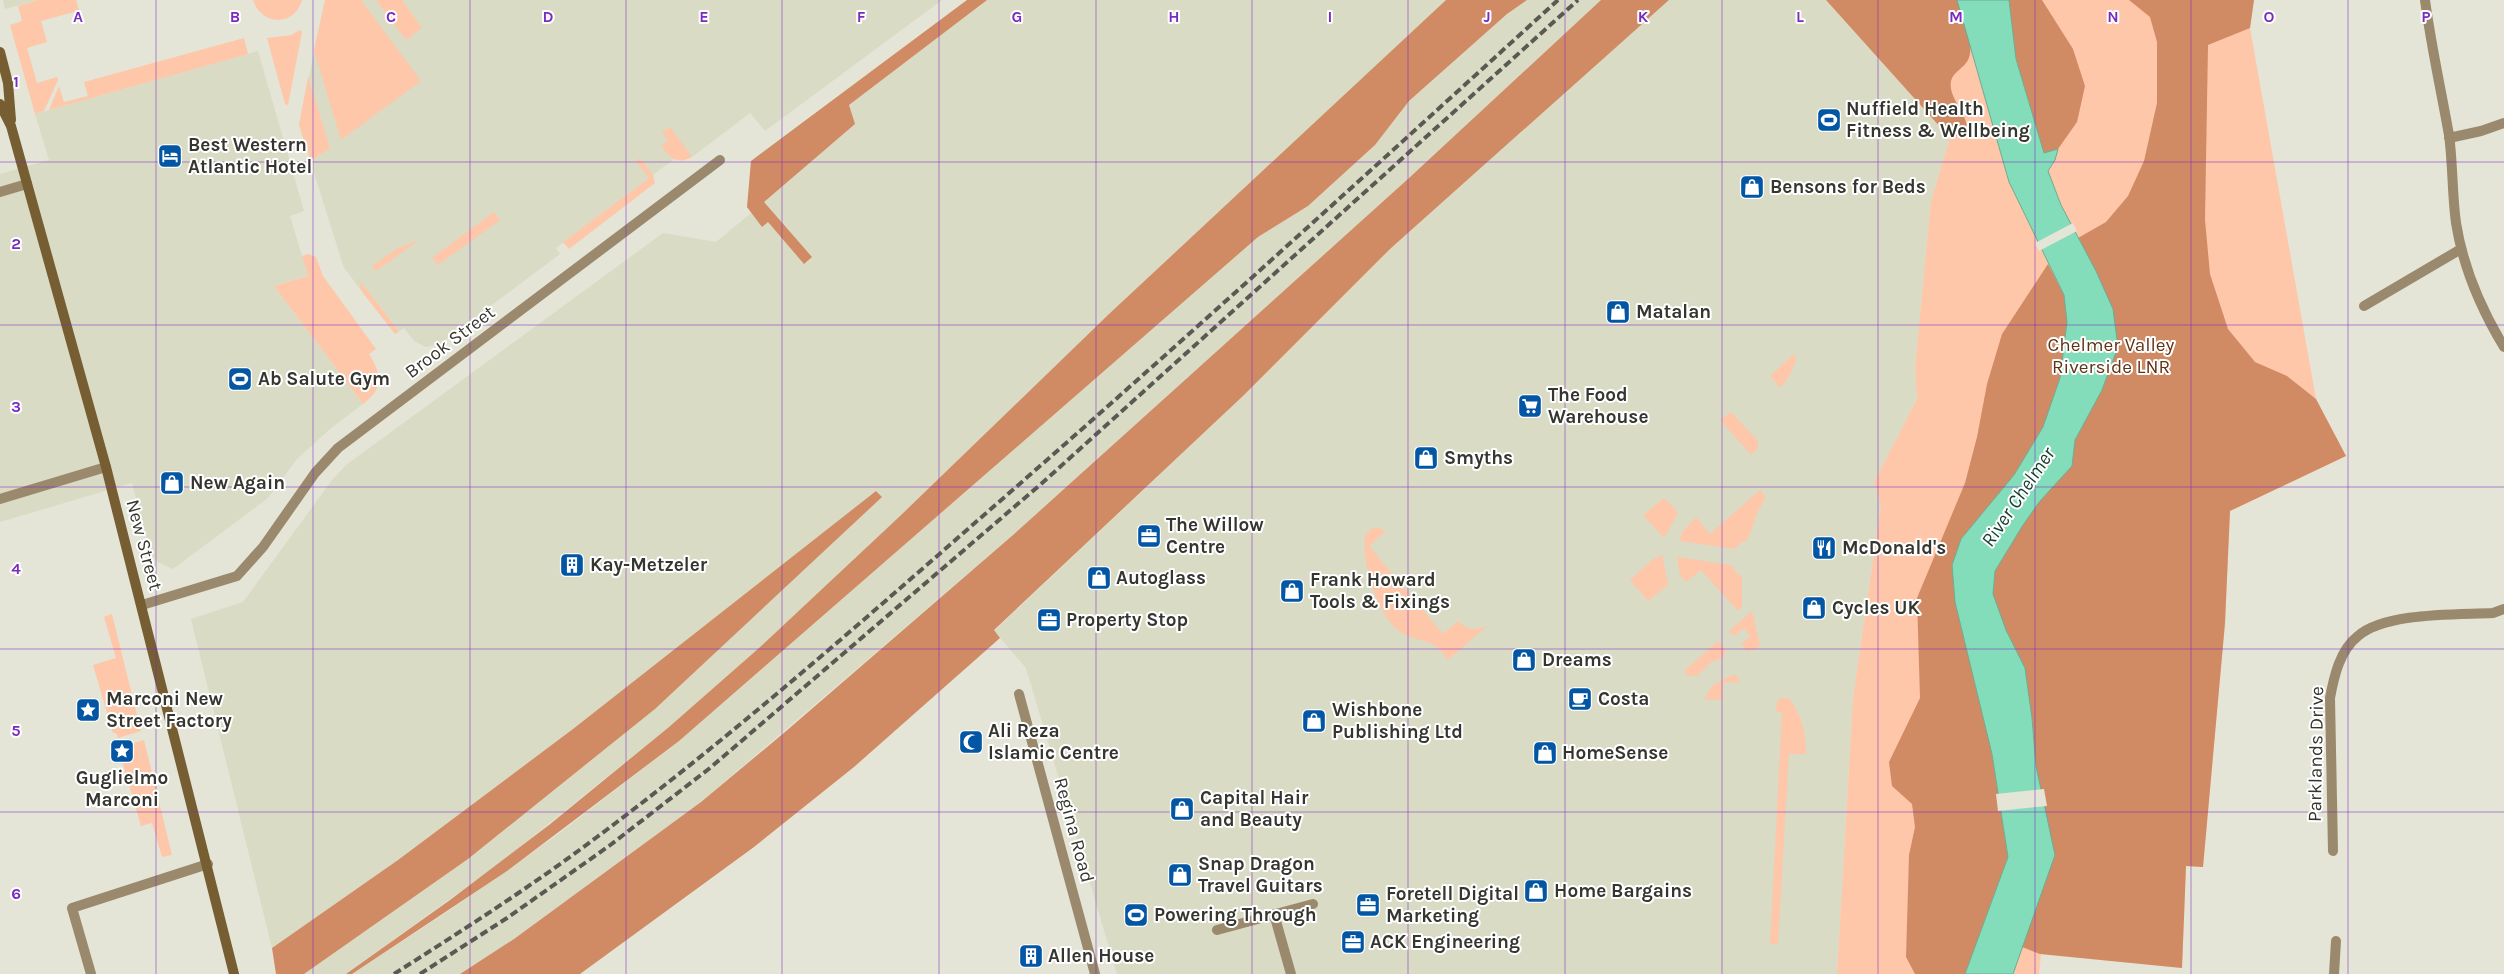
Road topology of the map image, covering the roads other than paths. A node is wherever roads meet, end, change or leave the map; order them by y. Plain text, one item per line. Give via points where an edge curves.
1 (2424, 0) edge
2 (0, 52) edge
3 (0, 104) edge
4 (2504, 123) edge
5 (11, 126) junction
6 (2449, 138) junction
7 (720, 160) dead end
8 (27, 184) junction
9 (0, 192) edge
10 (2461, 249) junction
11 (2364, 306) dead end
12 (2504, 347) edge
13 (106, 467) junction
14 (0, 499) edge
15 (142, 605) junction
16 (2504, 609) edge
17 (1019, 694) dead end
18 (2333, 851) dead end
19 (208, 864) junction
20 (1313, 904) dead end
21 (1274, 914) junction
22 (1217, 930) dead end
23 (2336, 941) dead end
24 (91, 974) edge
25 (234, 974) edge
26 (1096, 974) edge
27 (1292, 974) edge
28 (2334, 974) edge

1 - 6 street
2 - 5 main road, New Street via 8,83
3 - 5 main road, New Street
4 - 6 street
5 - 8 main road, New Street
6 - 10 street
7 - 15 street, Brook Street via 338,448 315,474 264,547 237,576
8 - 9 street
8 - 13 main road, New Street
10 - 11 street
10 - 12 street via 2470,279
13 - 14 street
13 - 15 main road, New Street
15 - 19 main road, New Street
16 - 18 street, Parklands Drive via 2493,613 2403,618 2380,624 2358,636 2343,656 2334,676 2330,698
17 - 26 street, Regina Road
19 - 24 street via 72,908
19 - 25 main road, New Street
20 - 21 street
21 - 22 street
21 - 27 street
23 - 28 street

